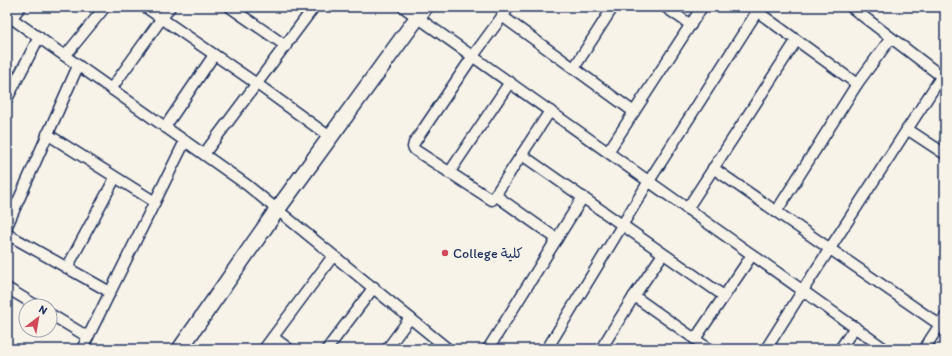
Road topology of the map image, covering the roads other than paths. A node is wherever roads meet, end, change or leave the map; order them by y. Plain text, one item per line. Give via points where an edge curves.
1 (20, 7) edge
2 (105, 7) edge
3 (145, 7) edge
4 (170, 7) edge
5 (231, 7) edge
6 (314, 7) edge
7 (403, 7) edge
8 (509, 7) edge
9 (613, 7) edge
10 (665, 7) edge
11 (702, 7) edge
12 (851, 7) edge
13 (756, 8) edge
14 (422, 12) edge
15 (502, 16) junction
16 (9, 17) edge
17 (162, 18) junction
18 (691, 25) junction
19 (39, 38) junction
20 (891, 38) junction
21 (796, 41) junction
22 (286, 46) junction
23 (214, 55) junction
24 (65, 56) junction
25 (473, 56) junction
26 (78, 66) junction
27 (574, 68) junction
28 (944, 75) edge
29 (510, 82) junction
30 (256, 84) junction
31 (857, 84) junction
32 (111, 89) junction
33 (7, 99) edge
34 (550, 111) junction
35 (634, 112) junction
36 (165, 127) junction
37 (907, 129) junction
38 (47, 134) junction
39 (330, 137) junction
40 (185, 141) junction
41 (608, 152) junction
42 (204, 154) junction
43 (945, 154) edge
44 (522, 155) junction
45 (713, 168) junction
46 (449, 173) junction
47 (116, 178) junction
48 (649, 182) junction
49 (495, 195) junction
50 (582, 197) junction
51 (155, 202) junction
52 (687, 208) junction
53 (277, 210) junction
54 (776, 212) junction
55 (622, 225) junction
56 (7, 226) edge
57 (7, 234) edge
58 (557, 239) junction
59 (829, 249) junction
60 (662, 254) junction
61 (752, 254) junction
62 (333, 256) junction
63 (67, 268) junction
64 (374, 287) junction
65 (7, 288) edge
66 (803, 290) junction
67 (110, 292) junction
68 (634, 296) junction
69 (724, 296) junction
70 (24, 298) edge
71 (410, 318) junction
72 (58, 319) edge
73 (943, 321) edge
74 (855, 327) junction
75 (88, 337) junction
76 (273, 337) junction
77 (695, 339) junction
78 (82, 349) edge
79 (180, 349) edge
80 (264, 349) edge
81 (289, 349) edge
82 (327, 349) edge
83 (387, 349) edge
84 (448, 349) edge
85 (488, 349) edge
86 (547, 349) edge
87 (601, 349) edge
88 (709, 349) edge
89 (766, 349) edge
90 (840, 349) edge
91 (885, 349) edge
92 (924, 349) edge

1 - 16 street
2 - 24 street
3 - 17 street
4 - 17 street
5 - 22 street
6 - 22 street
7 - 14 street
8 - 15 street
9 - 27 street
10 - 18 street
11 - 18 street
12 - 20 street
13 - 21 street
13 - 48 street
14 - 25 street
14 - 39 street
15 - 25 street
15 - 27 street
16 - 19 street
17 - 23 street
17 - 32 street
18 - 35 street
19 - 24 street
19 - 33 street
20 - 28 street
20 - 31 street
21 - 31 street
21 - 45 street
22 - 30 street
23 - 30 street
23 - 36 street
24 - 26 street
25 - 29 street
25 - 46 street via 413,147
26 - 32 street
26 - 38 street
27 - 35 street
28 - 37 street
29 - 34 street
29 - 46 street
30 - 39 street
30 - 42 street
31 - 54 street
32 - 36 street
34 - 41 street
34 - 44 street
35 - 41 street
36 - 40 street
37 - 43 street
37 - 59 street
38 - 47 street
38 - 56 street
39 - 53 street
40 - 42 street
40 - 51 street
41 - 48 street
42 - 53 street
44 - 49 street
44 - 50 street
45 - 52 street
45 - 54 street
46 - 49 street via 492,200
47 - 51 street
47 - 63 street
48 - 52 street
48 - 55 street
49 - 58 street
50 - 55 street
50 - 58 street
51 - 67 street
52 - 61 street
53 - 62 street
53 - 79 street
54 - 59 street
55 - 60 street
55 - 86 street
57 - 63 street
58 - 85 street
59 - 66 street
59 - 73 street
60 - 68 street
60 - 69 street
61 - 66 street
61 - 69 street
62 - 64 street
62 - 76 street
63 - 67 street
64 - 71 street
64 - 82 street
65 - 70 street
66 - 74 street
66 - 89 street
67 - 75 street
68 - 77 street
68 - 87 street
69 - 77 street
71 - 83 street
71 - 84 street
72 - 75 street
73 - 92 street
74 - 90 street
74 - 91 street
75 - 78 street
76 - 80 street
76 - 81 street
77 - 88 street

